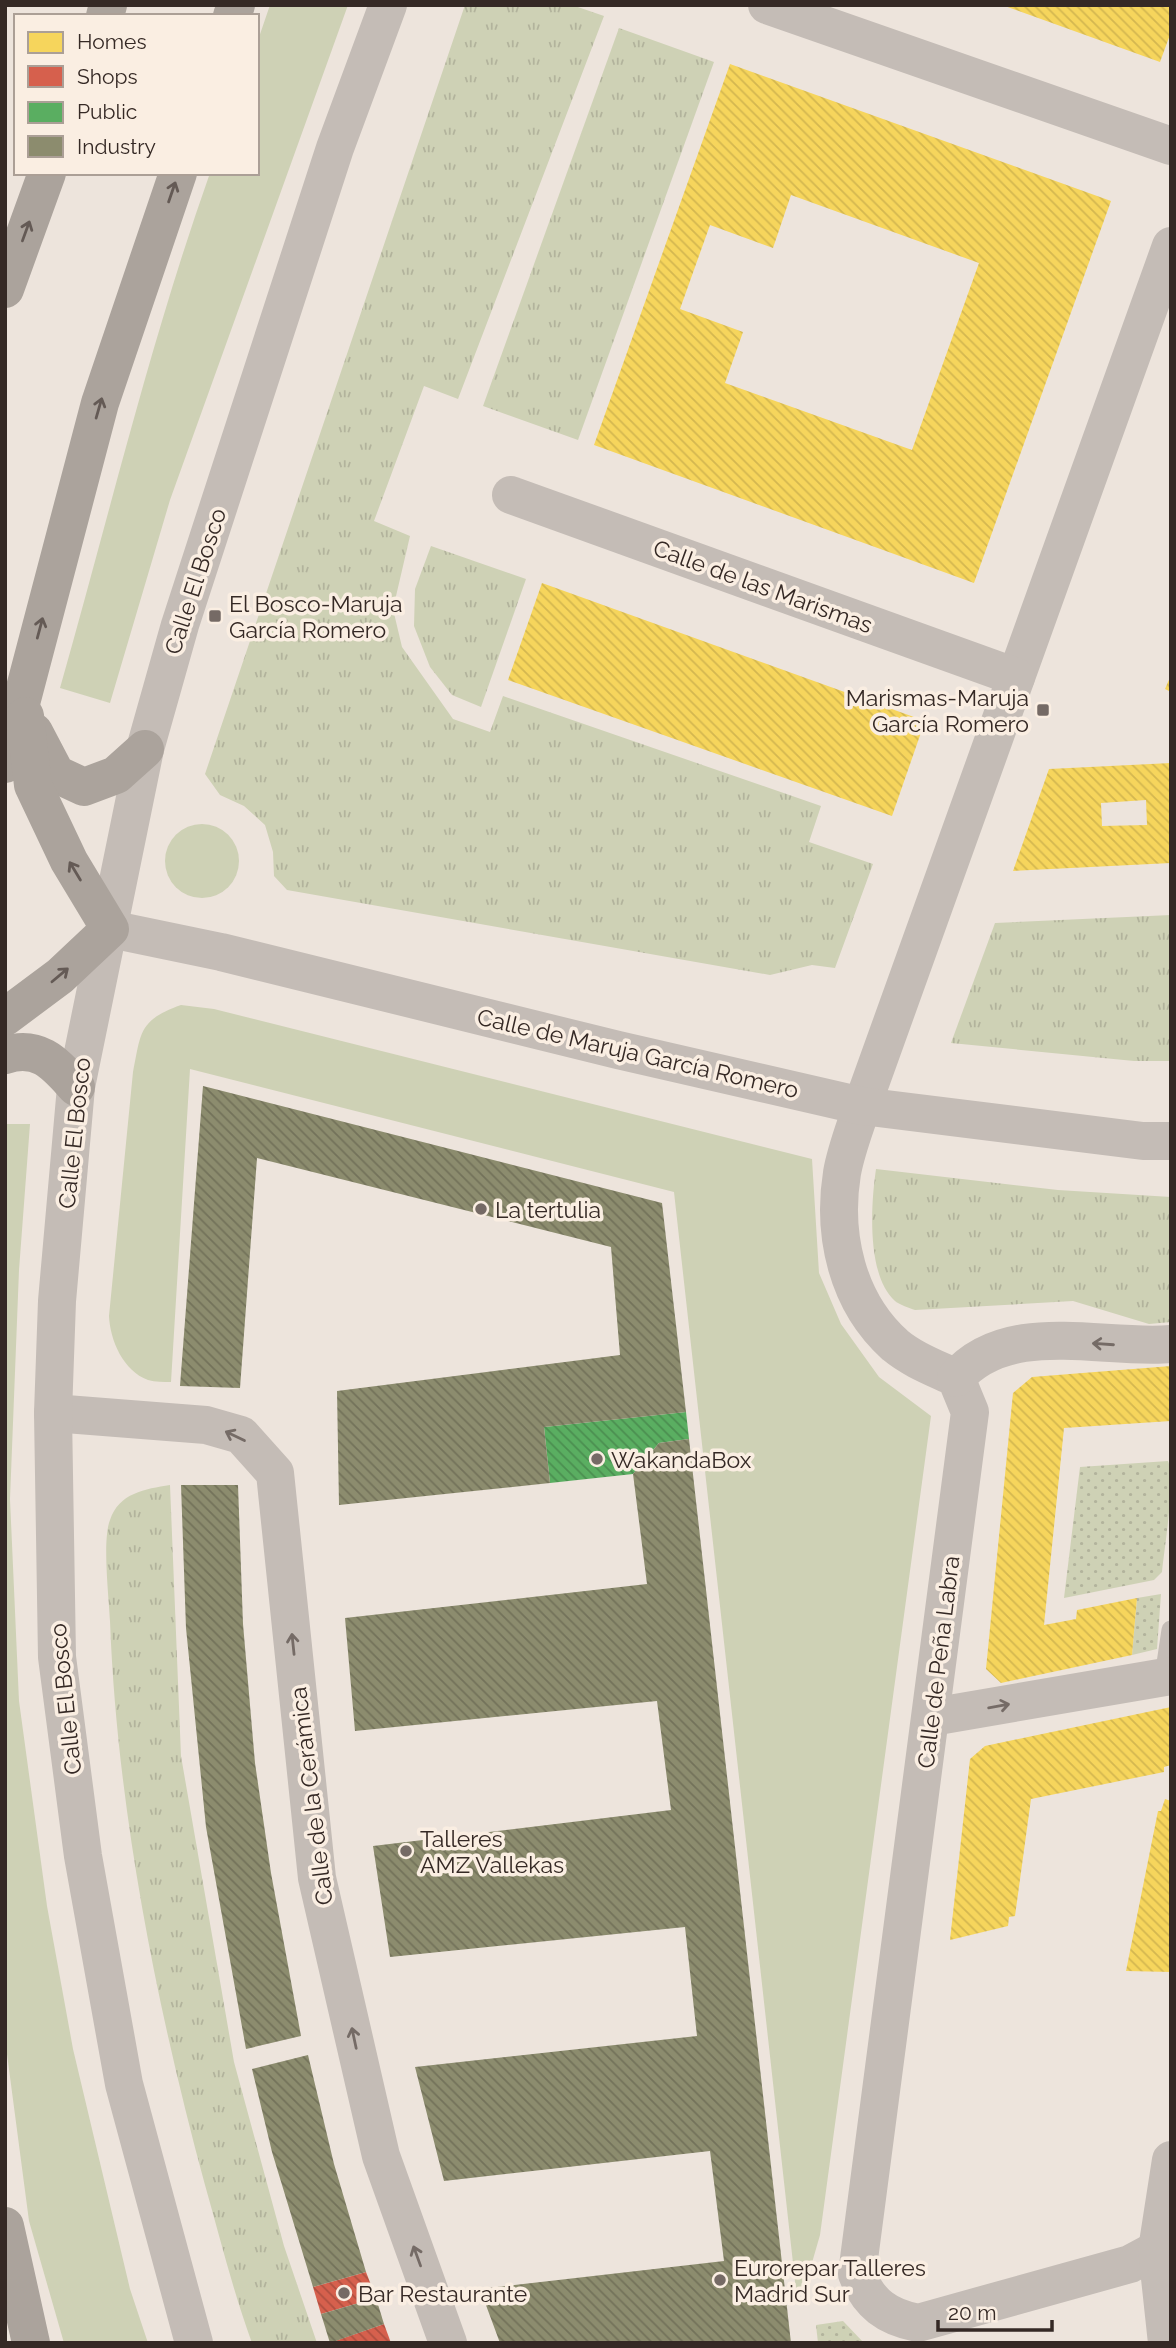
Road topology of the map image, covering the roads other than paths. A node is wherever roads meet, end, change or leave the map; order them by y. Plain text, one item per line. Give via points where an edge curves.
1 (388, 5) edge
2 (767, 5) edge
3 (1171, 146) edge
4 (46, 175) edge
5 (177, 175) edge
6 (1171, 246) edge
7 (5, 289) edge
8 (511, 495) dead end
9 (1016, 677) junction
10 (23, 700) junction
11 (145, 748) junction
12 (5, 764) edge
13 (110, 929) junction
14 (5, 1017) edge
15 (5, 1055) edge
16 (76, 1087) junction
17 (862, 1106) junction
18 (1171, 1141) edge
19 (1171, 1345) edge
20 (956, 1378) junction
21 (53, 1413) junction
22 (1171, 1630) edge
23 (1168, 1676) edge
24 (932, 1717) junction
25 (1171, 2160) edge
26 (5, 2226) edge
27 (1164, 2246) edge
28 (179, 2294) junction
29 (31, 2343) edge
30 (194, 2343) edge
31 (201, 2343) edge
32 (448, 2343) edge
33 (1167, 2343) edge

1 - 11 street, Calle El Bosco via 331,162 180,625
2 - 3 street
7 -> 4 highway
10 -> 5 highway via 100,403
6 - 9 street
8 - 9 street, Calle de las Marismas
9 - 17 street
10 - 11 highway via 56,774 84,787 116,775
10 - 12 highway
13 -> 10 highway via 69,860 33,785
11 - 13 street, Calle El Bosco
14 -> 13 highway via 60,976
13 - 16 street, Calle El Bosco
13 - 17 street, Calle de Maruja García Romero
15 - 16 highway via 49,1057
16 - 21 street, Calle El Bosco via 57,1301
17 - 18 street, Calle de Maruja García Romero
17 - 20 street via 842,1172 839,1213 843,1255 854,1290 873,1322 896,1346
19 -> 20 street via 1017,1343 970,1362
20 - 24 street, Calle de Peña Labra via 970,1412
21 - 28 street, Calle El Bosco via 57,1657 83,1856 124,2084
32 -> 21 street, Calle de la Cerámica via 380,2156 317,1878 275,1473 241,1435 206,1425
22 - 23 lane
24 -> 23 street
24 - 27 street, Calle de Peña Labra via 857,2274 864,2292 896,2319 918,2323 1130,2264
25 - 27 street
26 - 29 highway
27 - 33 street
28 - 30 street, Calle El Bosco
28 - 31 street, Calle El Bosco

